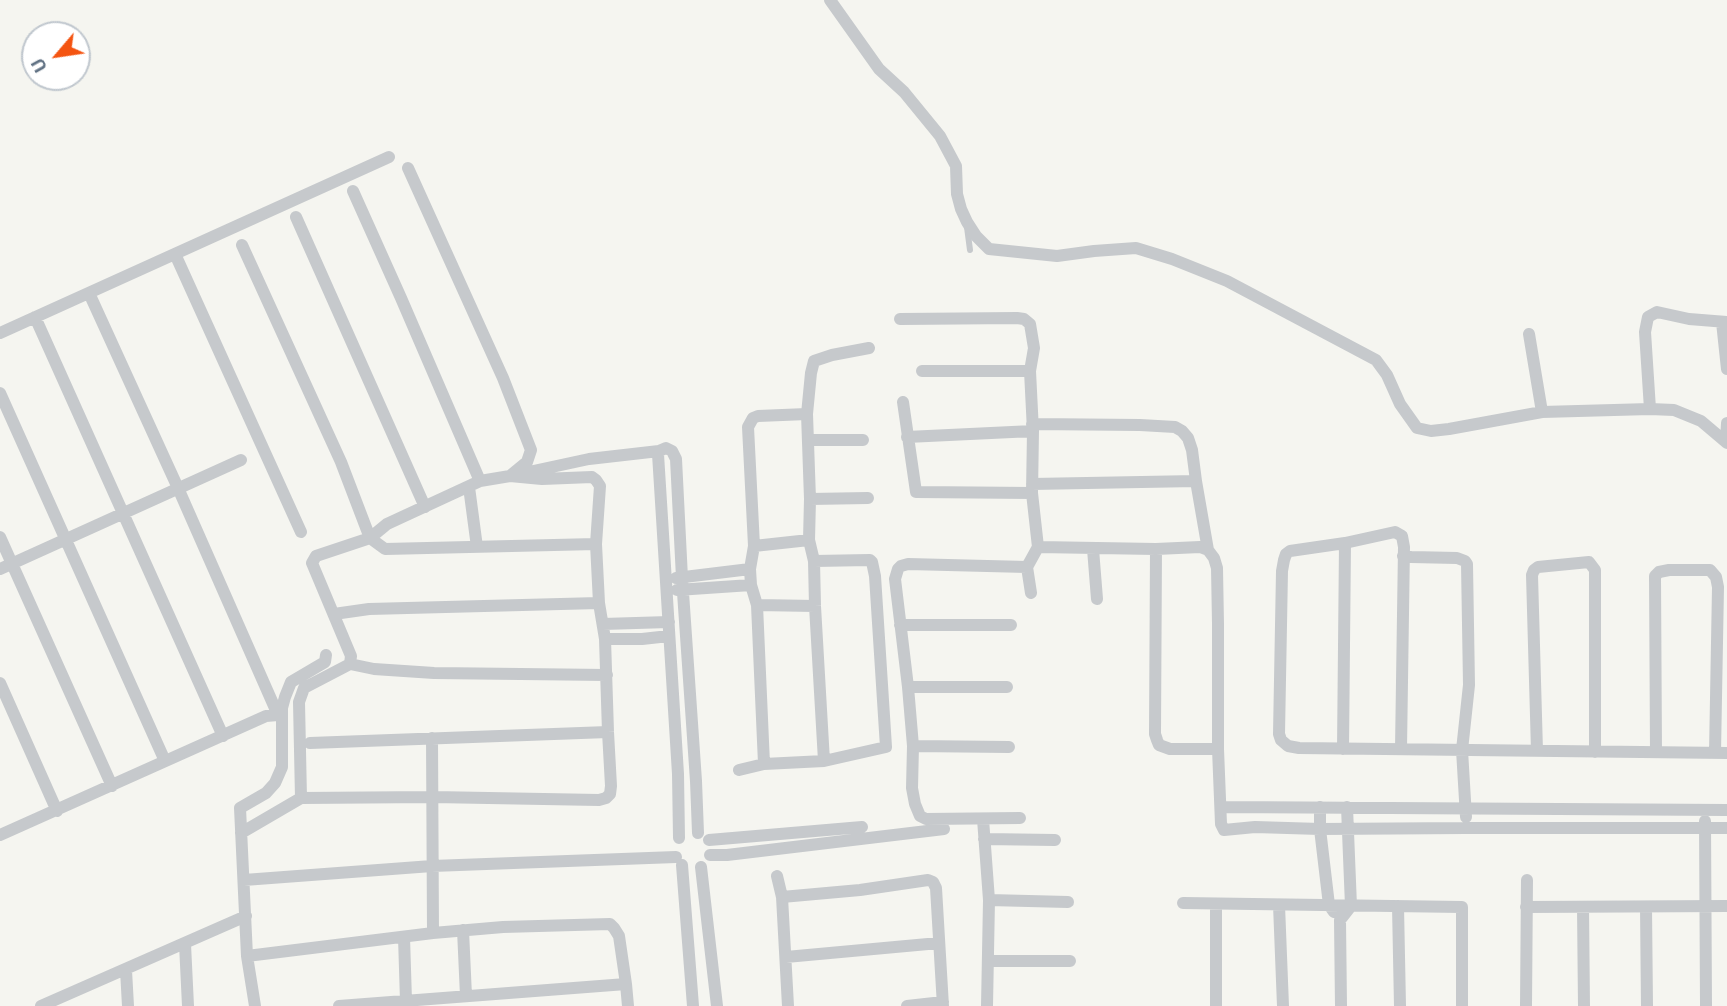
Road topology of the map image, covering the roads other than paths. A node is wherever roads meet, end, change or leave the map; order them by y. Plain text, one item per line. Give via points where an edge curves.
1 (830, 0) edge
2 (389, 157) dead end
3 (408, 168) dead end
4 (353, 191) dead end
5 (296, 218) dead end
6 (967, 222) junction
7 (242, 245) dead end
8 (970, 250) dead end
9 (175, 254) junction
10 (89, 293) junction
11 (35, 317) junction
12 (900, 319) dead end
13 (1725, 322) edge
14 (0, 333) edge
15 (1529, 334) dead end
16 (869, 348) dead end
17 (1727, 369) edge
18 (922, 371) dead end
19 (1030, 372) junction
20 (0, 393) edge
21 (903, 402) dead end
22 (1650, 409) junction
23 (1542, 412) junction
24 (807, 414) junction
25 (1727, 423) edge
26 (1032, 427) junction
27 (907, 437) junction
28 (809, 440) junction
29 (863, 440) dead end
30 (1726, 442) edge
31 (659, 451) junction
32 (241, 460) dead end
33 (510, 476) junction
34 (1196, 481) junction
35 (474, 484) junction
36 (178, 489) junction
37 (1032, 489) junction
38 (868, 498) dead end
39 (810, 499) junction
40 (425, 507) junction
41 (124, 514) junction
42 (301, 532) dead end
43 (0, 537) edge
44 (370, 538) junction
45 (67, 539) junction
46 (809, 540) junction
47 (1345, 543) junction
48 (596, 544) junction
49 (754, 546) junction
50 (477, 547) junction
51 (1038, 547) junction
52 (1093, 549) junction
53 (1156, 549) junction
54 (1208, 550) junction
55 (1403, 556) junction
56 (814, 561) junction
57 (6, 566) edge
58 (1027, 567) junction
59 (750, 569) junction
60 (666, 583) junction
61 (682, 584) junction
62 (751, 586) junction
63 (1031, 593) dead end
64 (1097, 598) dead end
65 (599, 603) junction
66 (757, 604) junction
67 (815, 606) junction
68 (334, 614) junction
69 (668, 622) junction
70 (603, 624) junction
71 (900, 625) junction
72 (1011, 625) dead end
73 (669, 636) junction
74 (605, 639) junction
75 (326, 654) dead end
76 (350, 664) junction
77 (607, 675) junction
78 (0, 683) edge
79 (908, 687) junction
80 (1007, 687) dead end
81 (280, 715) junction
82 (608, 732) junction
83 (223, 736) junction
84 (432, 738) junction
85 (310, 743) dead end
86 (912, 746) junction
87 (1009, 747) dead end
88 (1218, 749) junction
89 (1343, 749) junction
90 (1401, 749) junction
91 (1462, 750) junction
92 (1537, 751) junction
93 (1595, 752) junction
94 (1656, 752) junction
95 (1721, 753) edge
96 (165, 761) junction
97 (824, 761) junction
98 (764, 764) junction
99 (739, 770) dead end
100 (112, 786) junction
101 (433, 797) junction
102 (301, 798) junction
103 (1221, 807) junction
104 (1320, 807) junction
105 (1347, 807) junction
106 (1466, 809) junction
107 (1706, 810) junction
108 (1727, 810) edge
109 (57, 811) junction
110 (1020, 818) dead end
111 (982, 819) junction
112 (862, 827) dead end
113 (1465, 828) junction
114 (1705, 828) junction
115 (1727, 828) edge
116 (944, 829) dead end
117 (1320, 829) junction
118 (1347, 829) junction
119 (241, 834) junction
120 (0, 835) edge
121 (703, 836) junction
122 (679, 838) junction
123 (984, 839) junction
124 (1055, 839) dead end
125 (710, 855) junction
126 (679, 861) junction
127 (432, 866) junction
128 (701, 867) junction
129 (777, 876) dead end
130 (244, 880) junction
131 (1527, 880) dead end
132 (782, 897) junction
133 (989, 900) junction
134 (1068, 902) dead end
135 (1183, 903) dead end
136 (1216, 904) junction
137 (1279, 905) junction
138 (1329, 905) junction
139 (1351, 906) junction
140 (1398, 906) junction
141 (1706, 906) junction
142 (1727, 906) edge
143 (1526, 907) junction
144 (1583, 907) junction
145 (1646, 907) junction
146 (246, 916) junction
147 (1340, 920) junction
148 (463, 930) junction
149 (433, 933) junction
150 (404, 937) junction
151 (939, 943) junction
152 (185, 944) junction
153 (247, 956) junction
154 (786, 957) junction
155 (988, 961) junction
156 (1070, 961) dead end
157 (126, 970) junction
158 (626, 984) junction
159 (466, 996) junction
160 (65, 1001) edge
161 (406, 1001) junction
162 (438, 1002) edge
163 (943, 1004) edge
164 (41, 1006) edge
165 (128, 1006) edge
166 (188, 1006) edge
167 (255, 1006) edge
168 (339, 1006) edge
169 (628, 1006) edge
170 (693, 1006) edge
171 (717, 1006) edge
172 (788, 1006) edge
173 (907, 1006) edge
174 (986, 1006) edge
175 (1216, 1006) edge
176 (1283, 1006) edge
177 (1341, 1006) edge
178 (1400, 1006) edge
179 (1462, 1006) edge
180 (1526, 1006) edge
181 (1584, 1006) edge
182 (1647, 1006) edge
183 (1706, 1006) edge

1 - 6 street via 879,69 940,136 956,166 958,202
2 - 9 street
3 - 33 street via 531,450 527,462
4 - 35 street via 401,298
5 - 40 street
6 - 8 lane
6 - 23 street via 989,249 1057,256 1136,248 1227,281 1376,360 1417,428 1449,429
7 - 44 street via 341,462
9 - 10 street
9 - 42 street
10 - 11 street
10 - 36 street
11 - 14 street
11 - 41 street
12 - 19 street via 1024,319 1033,337
13 - 17 street
13 - 22 street via 1657,312 1648,317
15 - 23 street
16 - 24 street via 814,361
18 - 19 street
19 - 26 street
20 - 45 street
21 - 27 street
22 - 23 street
22 - 30 street via 1674,410 1701,421
24 - 28 street
24 - 49 street via 758,416 749,424
25 - 30 street
26 - 27 street
26 - 34 street via 1175,427 1188,438
26 - 37 street
27 - 37 street via 916,492
28 - 29 street
28 - 39 street
31 - 33 street via 589,459
31 - 60 street
31 - 61 street via 669,449 676,459
32 - 36 street
33 - 35 street
33 - 48 street via 596,480 600,486
34 - 37 street
34 - 54 street
35 - 40 street
35 - 50 street
36 - 41 street
36 - 81 street
37 - 51 street
38 - 39 street
39 - 46 street
40 - 44 street via 387,524
41 - 45 street
41 - 83 street
43 - 57 street
44 - 50 street via 385,549
44 - 68 street via 313,559
45 - 57 street
45 - 96 street
46 - 49 street
46 - 56 street
47 - 55 street via 1395,532 1402,536
47 - 89 street
47 - 89 street via 1290,551 1283,560 1279,734 1288,746
48 - 50 street
48 - 65 street
49 - 59 street
51 - 52 street
51 - 58 street
52 - 53 street
52 - 64 street
53 - 54 street
53 - 88 street via 1155,734 1159,745 1170,749
54 - 88 street via 1217,576
55 - 90 street
55 - 91 street via 1457,558 1467,564 1469,685
56 - 67 street
56 - 97 street via 872,562 886,747
57 - 100 street
58 - 63 street
58 - 71 street via 901,566 895,579
59 - 61 street
59 - 62 street
60 - 61 street
60 - 69 street
61 - 62 street
61 - 121 street
62 - 66 street
65 - 68 street via 369,609
65 - 70 street
66 - 67 street
66 - 98 street
67 - 97 street
68 - 76 street
69 - 70 street
69 - 73 street
70 - 74 street
71 - 72 street
71 - 79 street
73 - 74 street
73 - 122 street
74 - 77 street
75 - 81 street via 325,662 291,682
76 - 77 street via 434,673
76 - 102 street via 304,688 299,702
77 - 82 street
78 - 109 street
79 - 80 street
79 - 86 street
81 - 83 street via 266,716
81 - 119 street via 282,767 266,793 240,807
82 - 84 street
82 - 101 street via 611,786 606,798
83 - 96 street
84 - 85 street
84 - 101 street
86 - 87 street
86 - 111 street via 912,788 920,816
88 - 103 street
89 - 90 street
90 - 91 street
91 - 92 street
91 - 106 street
92 - 93 street
92 - 93 street via 1534,570 1589,562 1595,570
93 - 94 street
94 - 95 street
94 - 95 street via 1655,576 1669,570 1710,570 1718,587
96 - 100 street
97 - 98 street
98 - 99 street
100 - 109 street
101 - 102 street
101 - 127 street
102 - 119 street
103 - 104 street
103 - 117 street via 1222,829 1227,831
104 - 105 street
104 - 117 street
105 - 106 street
105 - 118 street
106 - 107 street
106 - 113 street
107 - 108 street
107 - 114 street
109 - 120 street
110 - 111 street
111 - 123 street
112 - 121 street
113 - 114 street
113 - 118 street
114 - 115 street
114 - 141 street
116 - 125 street
117 - 118 street
117 - 138 street
118 - 139 street
119 - 130 street
121 - 122 street via 688,833
121 - 125 street
122 - 126 street via 675,847
123 - 124 street
123 - 133 street
125 - 128 street
126 - 127 street
126 - 128 street via 691,869
126 - 170 street
127 - 130 street
127 - 149 street
128 - 171 street
129 - 132 street
130 - 146 street
131 - 143 street
132 - 151 street via 928,880 936,888
132 - 154 street
133 - 134 street
133 - 155 street
135 - 136 street
136 - 137 street
136 - 175 street
137 - 138 street
137 - 176 street
138 - 139 street
138 - 147 street
139 - 140 street
139 - 147 street
140 - 178 street
140 - 179 street via 1462,907
141 - 142 street
141 - 145 street
141 - 183 street
143 - 144 street
143 - 180 street
144 - 145 street
144 - 181 street
145 - 182 street
146 - 152 street
146 - 153 street
147 - 177 street
148 - 149 street
148 - 158 street via 610,925 619,936
148 - 159 street
149 - 150 street
150 - 153 street
150 - 161 street
151 - 154 street
151 - 163 street
152 - 157 street
152 - 166 street
153 - 167 street
154 - 172 street
155 - 156 street
155 - 174 street
157 - 160 street
157 - 165 street
158 - 159 street
158 - 169 street
159 - 162 street
160 - 164 street
161 - 162 street
161 - 168 street
163 - 173 street

